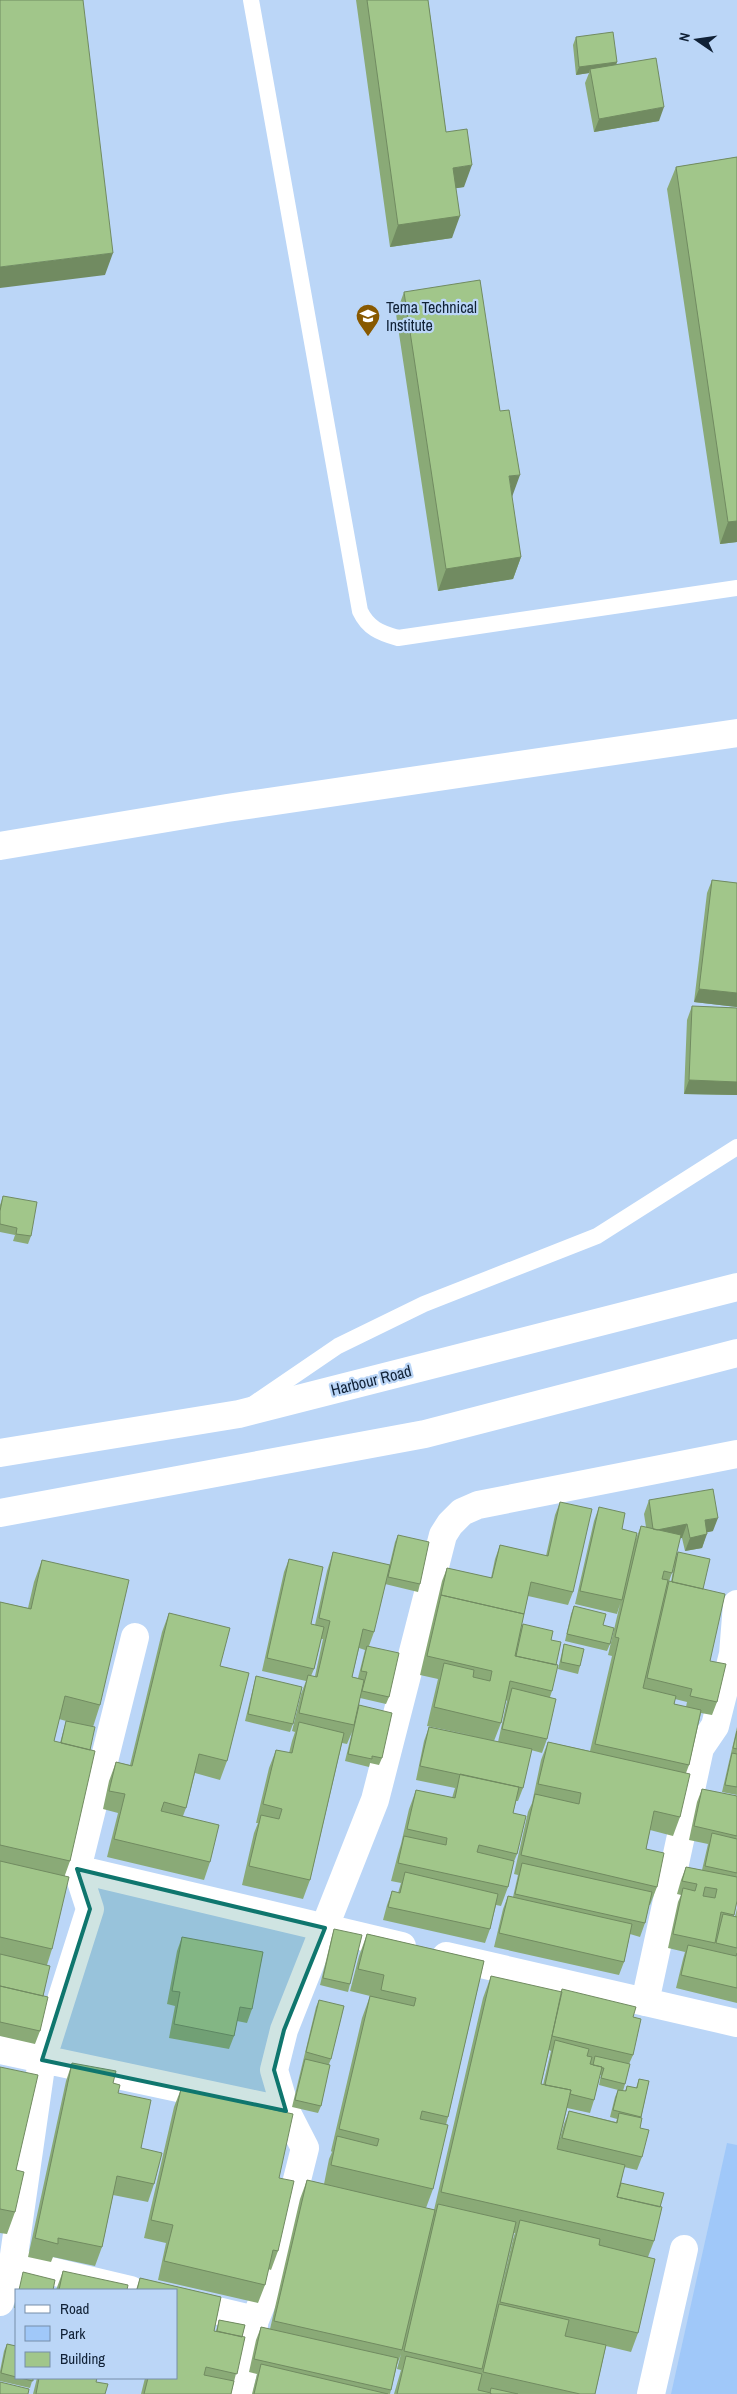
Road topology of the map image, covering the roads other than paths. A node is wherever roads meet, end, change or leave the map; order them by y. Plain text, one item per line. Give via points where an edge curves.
1 (251, 0) edge
2 (737, 588) edge
3 (737, 733) edge
4 (0, 846) edge
5 (737, 1147) edge
6 (737, 1287) edge
7 (737, 1353) edge
8 (239, 1414) junction
9 (0, 1453) edge
10 (737, 1454) edge
11 (0, 1514) edge
12 (737, 1604) edge
13 (135, 1637) dead end
14 (77, 1869) junction
15 (325, 1928) junction
16 (645, 2002) junction
17 (737, 2023) edge
18 (0, 2050) edge
19 (42, 2060) junction
20 (286, 2110) junction
21 (684, 2248) dead end
22 (13, 2262) junction
23 (128, 2289) edge
24 (178, 2301) edge
25 (0, 2302) edge
26 (255, 2320) junction
27 (238, 2394) edge
28 (651, 2394) edge

1 - 2 lane via 360,610 366,623 398,638
3 - 4 main road via 227,808
5 - 8 lane via 597,1236 424,1304 338,1346
6 - 8 main road, Harbour Road
7 - 11 main road via 426,1434
8 - 9 main road, Harbour Road
10 - 15 main road via 478,1505 462,1512 450,1524 444,1535 375,1800
12 - 16 main road via 733,1654 715,1726 700,1748
13 - 14 main road
14 - 15 main road
14 - 19 main road via 90,1909
15 - 16 main road
15 - 20 main road via 284,2030 274,2070
16 - 17 main road
18 - 19 main road
19 - 20 main road
19 - 22 main road
20 - 26 main road via 305,2148 273,2275
21 - 28 main road
22 - 23 main road
22 - 25 main road
24 - 26 main road
26 - 27 main road

